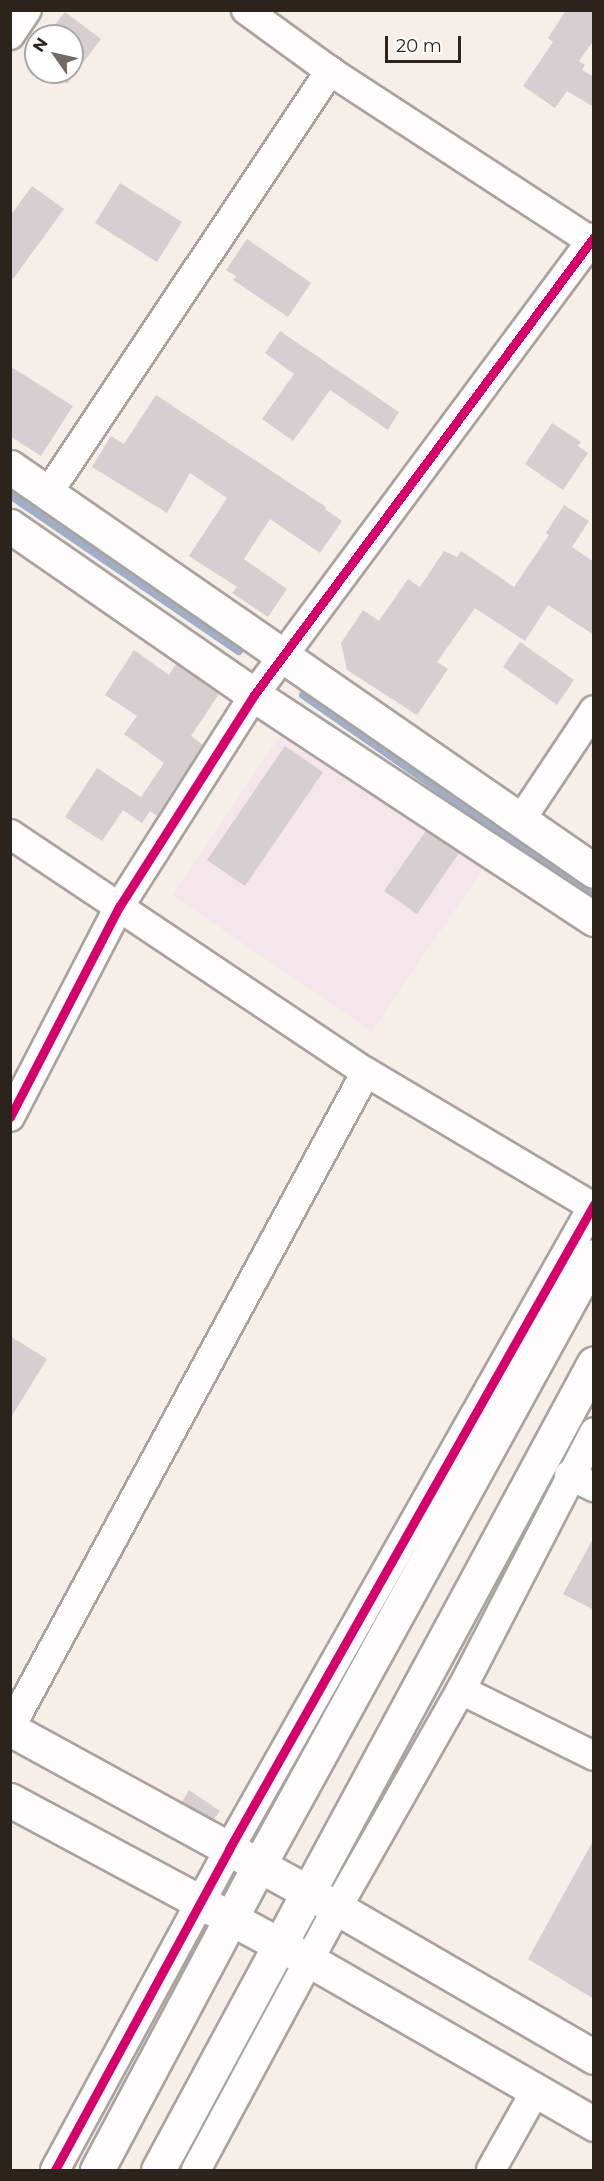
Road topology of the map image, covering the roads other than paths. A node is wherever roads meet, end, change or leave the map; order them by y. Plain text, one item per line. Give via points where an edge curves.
1 (27, 10) edge
2 (246, 10) edge
3 (10, 35) edge
4 (330, 71) junction
5 (593, 240) edge
6 (10, 467) edge
7 (48, 493) junction
8 (10, 526) edge
9 (280, 656) junction
10 (254, 694) junction
11 (594, 710) edge
12 (520, 820) junction
13 (10, 834) edge
14 (594, 871) edge
15 (119, 907) junction
16 (594, 919) edge
17 (366, 1072) junction
18 (10, 1117) edge
19 (593, 1205) edge
20 (594, 1256) edge
21 (594, 1363) edge
22 (594, 1432) edge
23 (581, 1481) edge
24 (461, 1690) junction
25 (10, 1728) edge
26 (594, 1756) edge
27 (10, 1800) edge
28 (229, 1849) junction
29 (259, 1865) junction
30 (308, 1892) junction
31 (201, 1902) junction
32 (337, 1908) junction
33 (230, 1919) junction
34 (279, 1945) junction
35 (309, 1960) junction
36 (594, 2056) edge
37 (535, 2092) junction
38 (594, 2124) edge
39 (55, 2170) edge
40 (97, 2170) edge
41 (158, 2170) edge
42 (196, 2170) edge
43 (491, 2170) edge

1 - 3 street
2 - 4 street
4 - 5 street
4 - 7 street
5 - 9 street
6 - 7 street
7 - 9 street
8 - 10 street
9 - 10 street
9 - 12 street
10 - 15 street
10 - 16 street
11 - 12 street
12 - 14 street
13 - 15 street
15 - 17 street
15 - 18 street
17 - 19 street
17 - 25 street
19 - 28 street
20 - 29 street
21 - 30 street
22 - 23 street
23 - 24 street
24 - 26 street
24 - 32 street
25 - 28 street
27 - 31 street
28 - 29 street
28 - 31 street
29 - 30 street
29 - 33 street
30 - 32 street
30 - 34 street
31 - 33 street
31 - 39 street
32 - 35 street
32 - 36 street
33 - 34 street
33 - 40 street
34 - 35 street
34 - 41 street
35 - 37 street
35 - 42 street
37 - 38 street
37 - 43 street

